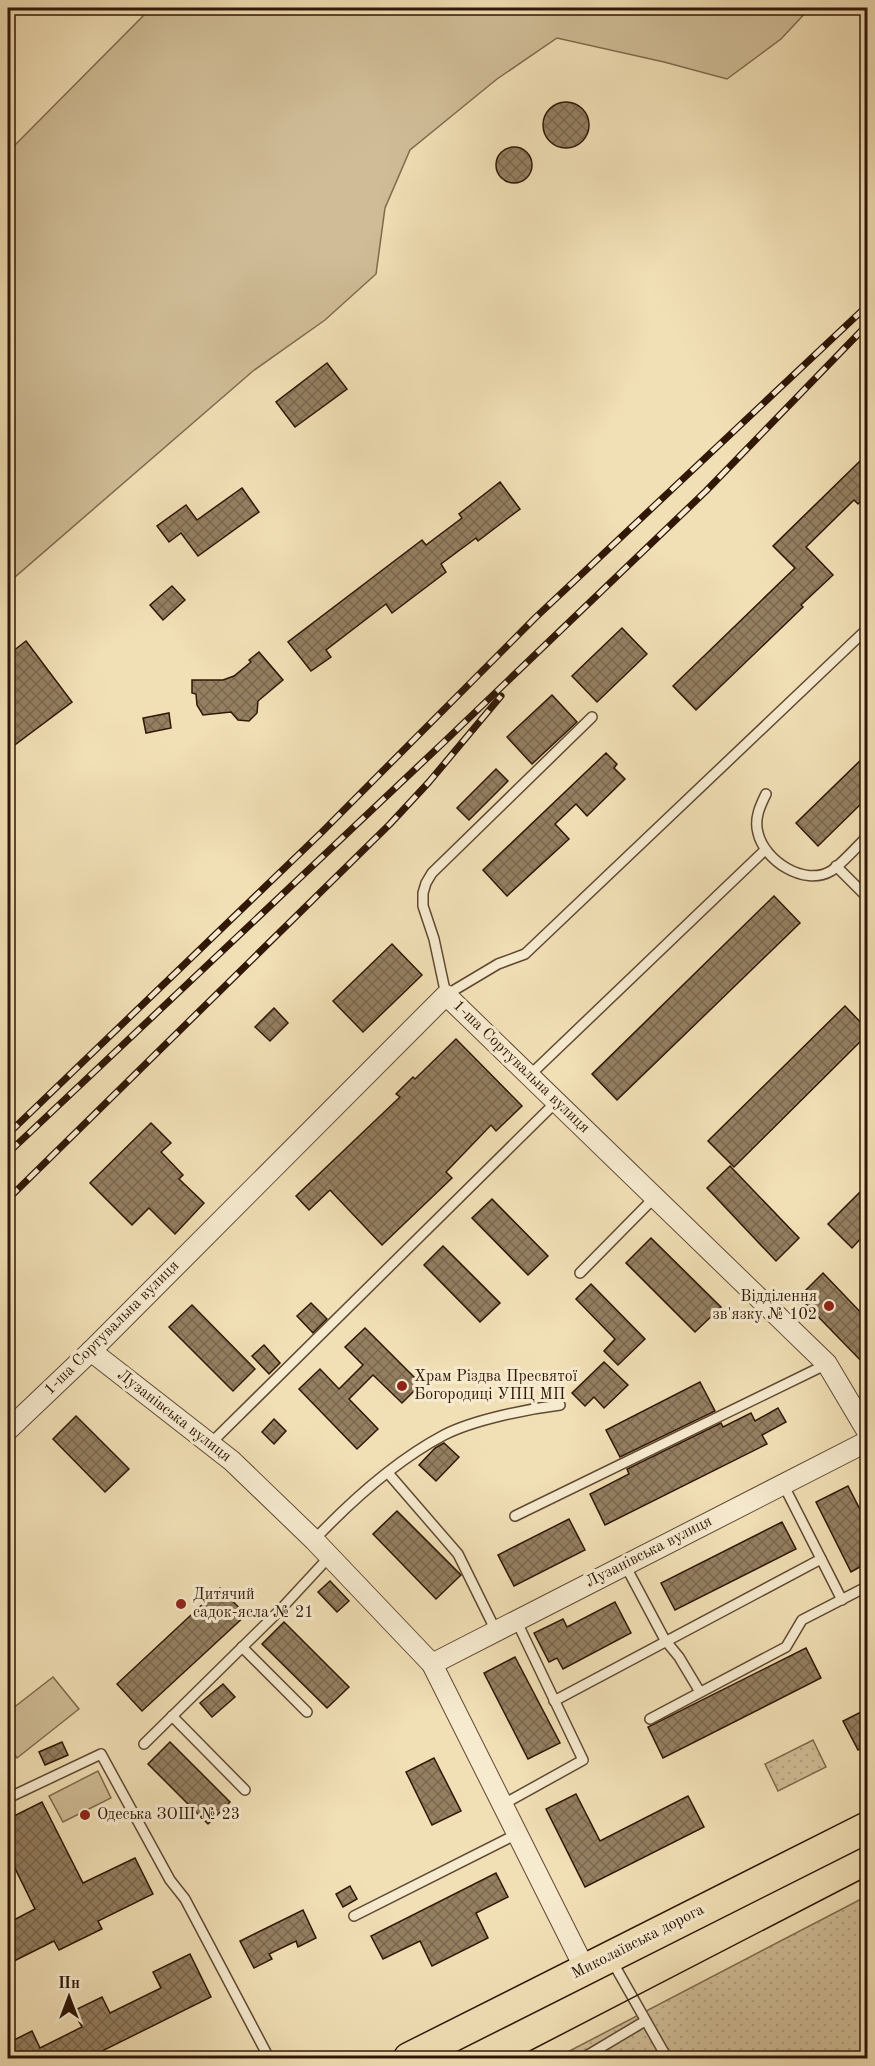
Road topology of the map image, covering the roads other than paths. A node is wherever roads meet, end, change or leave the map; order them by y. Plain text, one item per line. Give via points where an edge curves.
1 (867, 628) edge
2 (592, 717) dead end
3 (766, 794) dead end
4 (867, 836) edge
5 (765, 850) junction
6 (836, 866) junction
7 (867, 898) edge
8 (446, 995) junction
9 (530, 1075) junction
10 (557, 1101) junction
11 (656, 1197) junction
12 (580, 1273) dead end
13 (91, 1351) junction
14 (827, 1364) junction
15 (560, 1405) dead end
16 (8, 1430) edge
17 (867, 1433) edge
18 (867, 1441) edge
19 (210, 1444) junction
20 (388, 1473) junction
21 (783, 1484) junction
22 (514, 1516) dead end
23 (314, 1540) junction
24 (330, 1556) junction
25 (821, 1558) junction
26 (625, 1565) junction
27 (867, 1586) edge
28 (842, 1600) junction
29 (516, 1620) junction
30 (496, 1630) junction
31 (664, 1641) junction
32 (242, 1647) junction
33 (432, 1664) junction
34 (700, 1692) junction
35 (554, 1701) junction
36 (307, 1713) dead end
37 (172, 1716) junction
38 (650, 1719) dead end
39 (144, 1744) dead end
40 (245, 1790) dead end
41 (8, 1798) edge
42 (502, 1805) junction
43 (867, 1827) edge
44 (517, 1834) junction
45 (354, 1916) dead end
46 (597, 1963) junction
47 (645, 2021) junction
48 (599, 2048) junction
49 (269, 2058) edge
50 (409, 2058) edge
51 (583, 2058) edge
52 (606, 2058) edge
53 (667, 2058) edge

1 - 8 lane via 525,954 498,964
2 - 8 lane via 426,883 423,906
3 - 5 lane via 758,810 757,832
4 - 6 lane
5 - 6 lane via 797,873 816,876
5 - 9 lane
6 - 7 lane
8 - 9 street, 1-ша Сортувальна вулиця
8 - 13 street, 1-ша Сортувальна вулиця
9 - 10 street, 1-ша Сортувальна вулиця
10 - 11 street, 1-ша Сортувальна вулиця
10 - 19 lane
11 - 12 lane
11 - 14 street, 1-ша Сортувальна вулиця
13 - 16 street, 1-ша Сортувальна вулиця
13 - 19 street, Лузанівська вулиця
14 - 17 street, 1-ша Сортувальна вулиця
14 - 22 lane
15 - 20 lane via 539,1407 446,1434
18 - 21 street, Лузанівська вулиця
19 - 23 street, Лузанівська вулиця
20 - 23 lane via 348,1503
20 - 30 lane via 458,1554
21 - 25 lane
21 - 26 street, Лузанівська вулиця
23 - 24 street, Лузанівська вулиця
24 - 32 lane
24 - 33 street, Лузанівська вулиця
25 - 28 lane
25 - 31 lane
26 - 29 street, Лузанівська вулиця
26 - 31 lane
27 - 28 lane
28 - 34 lane via 802,1620 786,1647
29 - 30 street, Лузанівська вулиця
29 - 35 lane
30 - 33 street, Лузанівська вулиця
31 - 34 lane via 679,1656
31 - 35 lane
32 - 36 lane
32 - 37 lane
33 - 42 street, Лузанівська вулиця
34 - 38 lane
35 - 42 lane via 583,1760
37 - 39 lane
37 - 40 lane
41 - 49 lane via 101,1754 170,1880 186,1899
42 - 44 street, Лузанівська вулиця
43 - 46 main road, Миколаївська дорога
44 - 45 lane
44 - 46 street, Лузанівська вулиця
46 - 47 lane
46 - 50 main road, Миколаївська дорога
47 - 48 lane
47 - 53 lane
48 - 51 lane
48 - 52 lane

